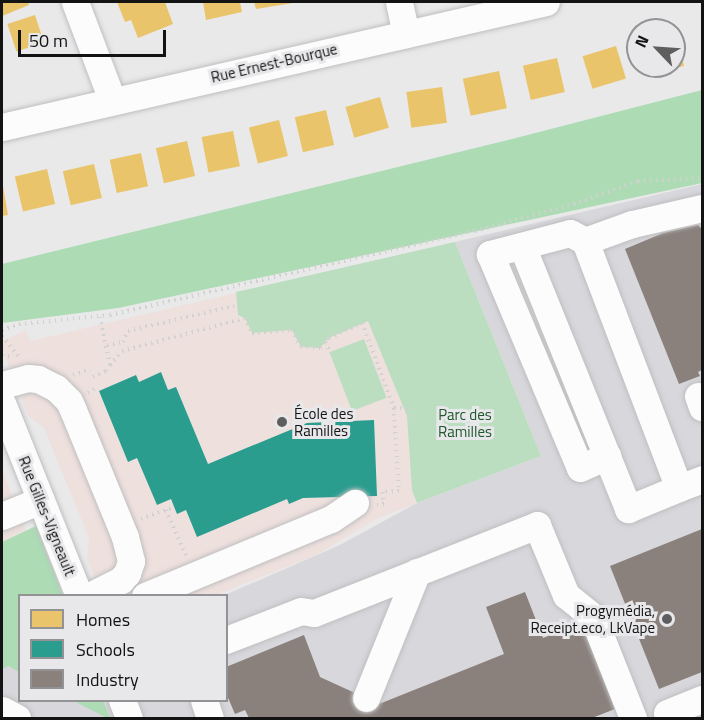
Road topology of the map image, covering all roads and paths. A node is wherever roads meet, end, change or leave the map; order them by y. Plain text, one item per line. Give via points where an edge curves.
1 (75, 2) edge
2 (399, 2) edge
3 (546, 2) edge
4 (406, 34) junction
5 (112, 100) junction
6 (2, 127) edge
7 (702, 178) edge
8 (702, 208) edge
9 (585, 241) junction
10 (234, 306) dead end
11 (100, 317) junction
12 (2, 330) edge
13 (2, 336) edge
14 (123, 342) junction
15 (326, 342) junction
16 (107, 345) junction
17 (127, 349) junction
18 (330, 353) dead end
19 (20, 357) dead end
20 (110, 365) junction
21 (93, 377) dead end
22 (2, 385) edge
23 (2, 403) edge
24 (394, 408) junction
25 (413, 425) dead end
26 (691, 484) edge
27 (41, 500) junction
28 (367, 504) joint
29 (174, 507) dead end
30 (166, 510) junction
31 (2, 516) edge
32 (133, 523) dead end
33 (184, 551) dead end
34 (417, 573) junction
35 (78, 594) edge
36 (94, 594) edge
37 (150, 594) edge
38 (228, 639) edge
39 (366, 698) dead end
40 (702, 699) edge
41 (123, 702) edge
42 (205, 702) edge
43 (2, 710) edge
44 (667, 713) dead end
45 (17, 718) edge
46 (129, 718) edge
47 (210, 718) edge
48 (633, 718) edge

1 - 5 street
2 - 4 street
3 - 4 street, Rue Ernest-Bourque
4 - 5 street, Rue Ernest-Bourque
5 - 6 street, Rue Ernest-Bourque
7 - 11 path via 638,181 574,204 475,231
8 - 9 street via 632,224
9 - 26 street
9 - 26 street via 570,233 522,246 628,509
10 - 14 path via 128,331
11 - 12 path via 19,324
11 - 16 path
13 - 19 path
14 - 16 path
14 - 17 path
15 - 17 path via 320,348 301,347 292,330 252,333 245,318
15 - 18 path
15 - 24 path via 362,323
16 - 20 path
17 - 20 path
20 - 21 path
22 - 36 street via 19,379 38,380 56,388 73,410 125,537 131,561 122,580
23 - 27 street, Rue Gilles-Vigneault
24 - 25 path via 410,409
24 - 28 path via 399,492 382,492 384,504
27 - 31 street
27 - 35 street, Rue Gilles-Vigneault
28 - 37 street
29 - 30 path
30 - 32 path
30 - 33 path
34 - 38 street via 314,613 300,611
34 - 39 street
34 - 48 street via 537,525 566,595 593,617
40 - 44 street
41 - 46 street
42 - 47 street
43 - 45 street

